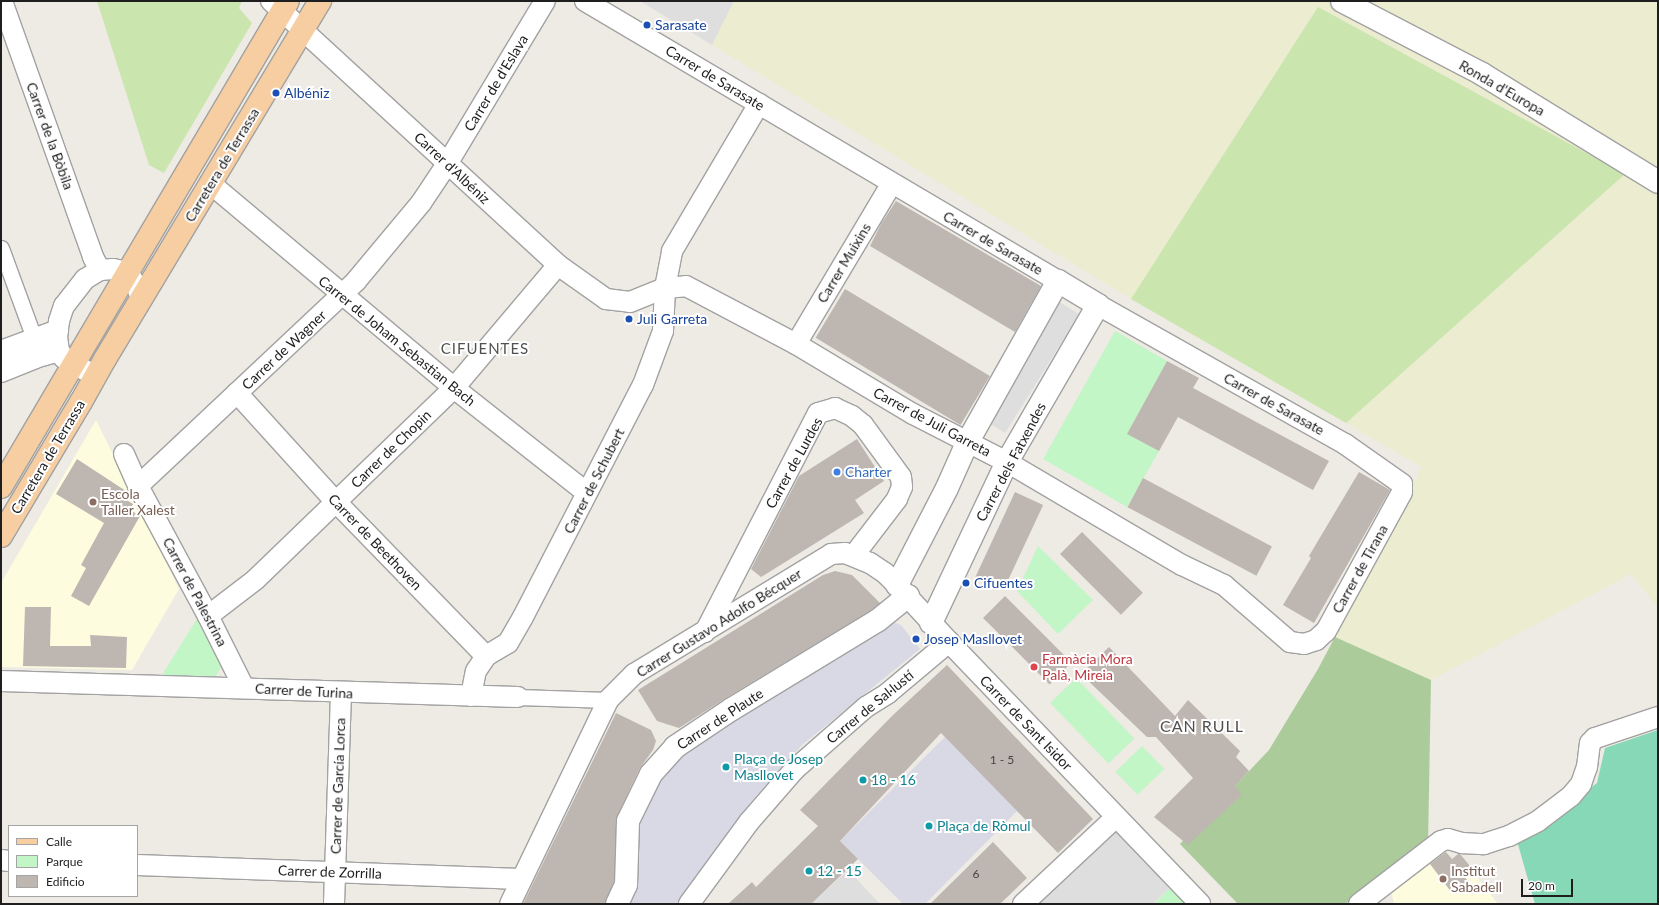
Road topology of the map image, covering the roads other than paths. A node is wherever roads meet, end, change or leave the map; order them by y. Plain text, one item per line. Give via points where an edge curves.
1 (2, 1) edge
2 (320, 1) edge
3 (545, 1) edge
4 (585, 1) edge
5 (1342, 1) edge
6 (280, 4) edge
7 (302, 31) junction
8 (759, 104) junction
9 (447, 164) junction
10 (1658, 182) edge
11 (892, 183) junction
12 (211, 184) junction
13 (1, 248) edge
14 (558, 266) junction
15 (100, 270) junction
16 (128, 272) junction
17 (1058, 281) junction
18 (665, 288) junction
19 (342, 296) junction
20 (141, 299) junction
21 (606, 299) joint
22 (1098, 305) junction
23 (58, 330) junction
24 (34, 338) junction
25 (796, 344) junction
26 (1, 351) edge
27 (66, 358) junction
28 (1, 372) edge
29 (95, 376) junction
30 (454, 388) junction
31 (237, 393) junction
32 (967, 443) junction
33 (124, 454) dead end
34 (1007, 462) junction
35 (1402, 484) joint
36 (138, 486) junction
37 (1, 487) edge
38 (587, 493) junction
39 (336, 502) junction
40 (1, 536) edge
41 (850, 554) junction
42 (902, 590) junction
43 (208, 616) junction
44 (931, 623) junction
45 (705, 632) junction
46 (949, 642) junction
47 (1304, 644) joint
48 (486, 656) junction
49 (1, 681) edge
50 (244, 688) junction
51 (341, 693) junction
52 (471, 696) junction
53 (518, 697) joint
54 (608, 700) junction
55 (1658, 717) edge
56 (1116, 817) junction
57 (138, 865) edge
58 (335, 872) junction
59 (522, 879) junction
60 (334, 904) edge
61 (510, 904) edge
62 (617, 904) edge
63 (689, 904) edge
64 (1023, 904) edge
65 (1200, 904) edge
66 (1359, 904) edge

1 - 15 street, Carrer de la Bòbila
2 - 7 main road, Carretera de Terrassa
3 - 9 street, Carrer de d'Eslava
4 - 8 street, Carrer de Sarasate
5 - 10 street, Ronda d'Europa via 1482,74
6 - 7 street, Carretera de Terrassa
6 - 16 main road, Carretera de Terrassa
7 - 9 street, Carrer d'Albéniz
7 - 12 main road, Carretera de Terrassa
8 - 11 street, Carrer de Sarasate
8 - 18 street, Carrer de Schubert via 672,251
9 - 14 street, Carrer d'Albéniz
9 - 19 street, Carrer de Wagner via 421,203
11 - 17 street, Carrer de Sarasate
11 - 25 street, Carrer Muixins
12 - 19 street, Carrer de Joham Sebastian Bach
12 - 20 main road, Carretera de Terrassa
13 - 24 street
14 - 21 street, Carrer d'Albéniz
14 - 30 street, Carrer de Chopin
15 - 16 street
15 - 23 street via 85,279 73,292 64,306
16 - 20 street
16 - 27 main road, Carretera de Terrassa
17 - 22 street, Carrer de Sarasate
17 - 32 street
18 - 21 street, Carrer de Juli Garreta via 630,302
18 - 25 street, Carrer de Juli Garreta via 686,286
18 - 38 street, Carrer de Schubert via 663,330 643,385
19 - 30 street, Carrer de Joham Sebastian Bach
19 - 31 street, Carrer de Wagner
20 - 29 main road, Carretera de Terrassa
22 - 34 street, Carrer dels Fatxendes
22 - 35 street, Carrer de Sarasate via 1345,444
23 - 24 street
23 - 27 street
24 - 26 street
25 - 32 street, Carrer de Juli Garreta
27 - 28 street via 35,358
27 - 29 street
27 - 37 main road, Carretera de Terrassa
29 - 40 main road, Carretera de Terrassa
30 - 38 street, Carrer de Joham Sebastian Bach
30 - 39 street, Carrer de Chopin
31 - 36 street, Carrer de Wagner
31 - 39 street, Carrer de Beethoven
32 - 34 street, Carrer de Juli Garreta
32 - 42 street
33 - 36 street, Carrer de Palestrina
34 - 44 street, Carrer dels Fatxendes
34 - 47 street, Carrer de Juli Garreta via 1182,565 1224,585 1290,642
35 - 47 street, Carrer de Tirana via 1402,492 1326,631 1316,640
36 - 43 street, Carrer de Palestrina
38 - 48 street, Carrer de Schubert via 508,644
39 - 43 street, Carrer de Chopin via 255,580
39 - 48 street, Carrer de Beethoven
41 - 42 street, Carrer de Sant Isidor via 884,573
41 - 45 street, Carrer Gustavo Adolfo Bécquer via 831,554
41 - 45 street, Carrer de Lurdes via 897,499 902,487 901,477 863,425 835,408 818,413
42 - 44 street, Carrer de Sant Isidor
42 - 62 street, Carrer de Plaute via 877,621 732,708 675,747 651,774 628,821 626,885
43 - 50 street, Carrer de Palestrina
44 - 46 street, Carrer de Sant Isidor
45 - 54 street, Carrer Gustavo Adolfo Bécquer via 634,674
46 - 56 street, Carrer de Sant Isidor
46 - 63 street, Carrer de Sal·lustí via 888,693 866,707 794,770 749,822
48 - 52 street via 476,671
49 - 50 street, Carrer de Turina
50 - 51 street, Carrer de Turina
51 - 52 street, Carrer de Turina
51 - 58 street, Carrer de García Lorca
52 - 53 street, Carrer de Turina
53 - 54 street, Carrer de Turina
54 - 59 street, Carrer Gustavo Adolfo Bécquer
55 - 66 street via 1595,738 1590,743 1582,784 1571,796 1538,821 1509,836 1484,844 1462,843 1448,839 1441,841
56 - 64 street
56 - 65 street, Carrer de Sant Isidor
57 - 58 street, Carrer de Zorrilla
58 - 59 street, Carrer de Zorrilla
58 - 60 street, Carrer de García Lorca
59 - 61 street, Carrer Gustavo Adolfo Bécquer

